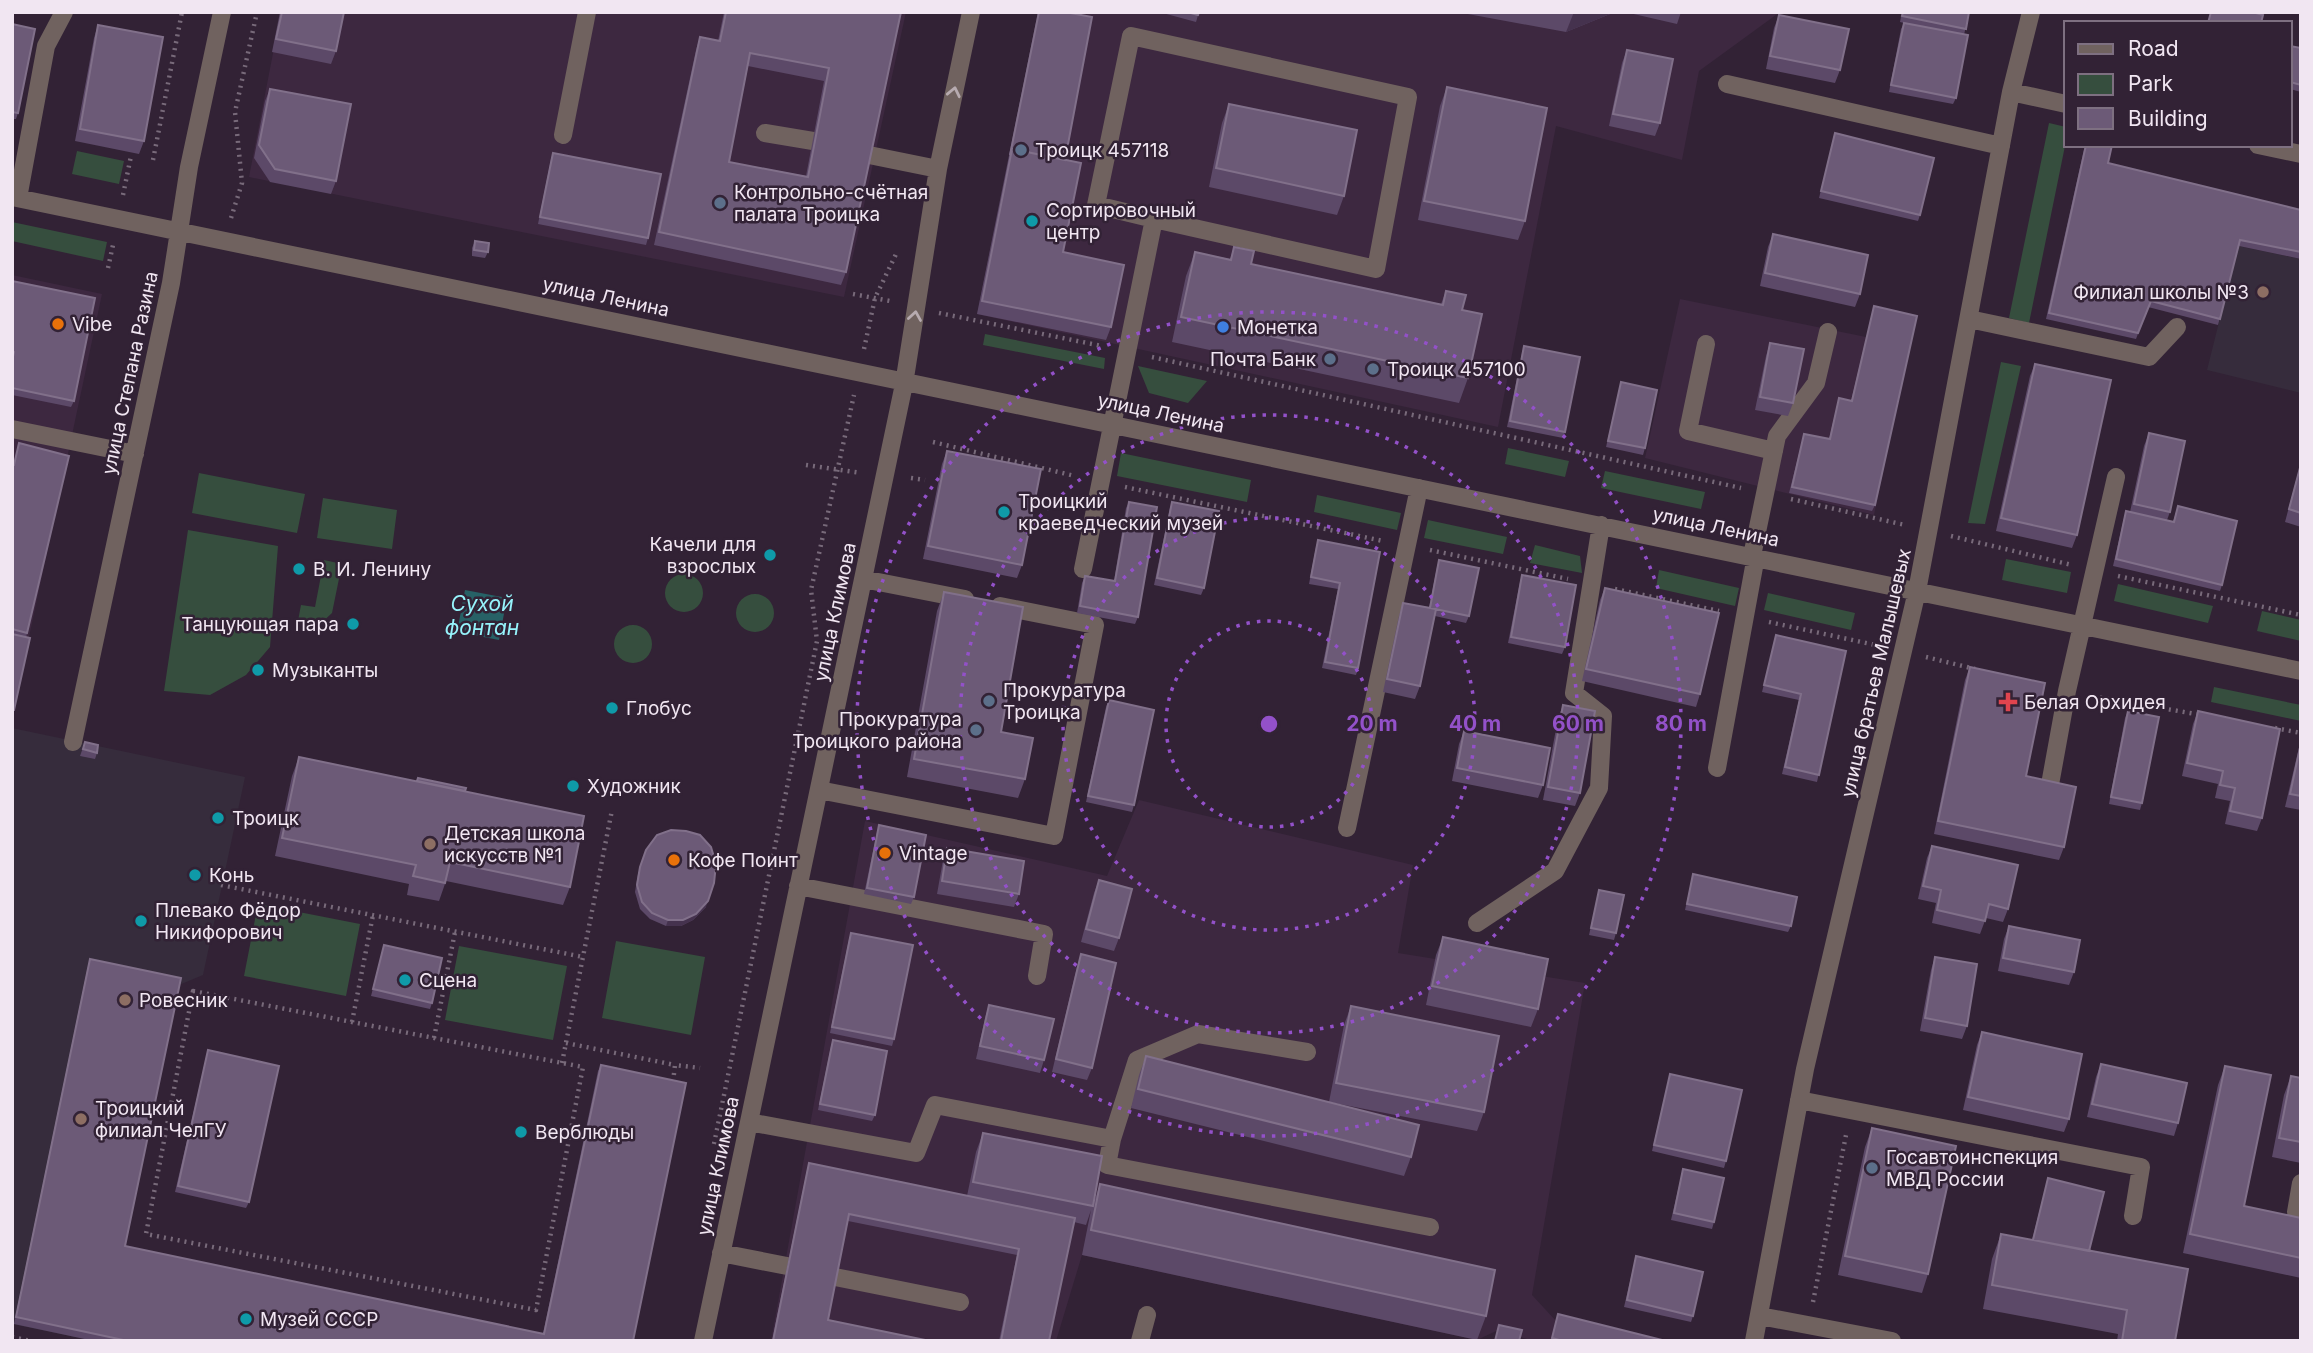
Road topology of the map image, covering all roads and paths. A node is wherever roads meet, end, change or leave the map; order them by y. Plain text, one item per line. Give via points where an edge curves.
1 (64, 12) edge
2 (182, 12) edge
3 (222, 12) edge
4 (257, 12) edge
5 (587, 12) edge
6 (971, 12) edge
7 (2031, 12) edge
8 (1727, 84) dead end
9 (2011, 93) junction
10 (2064, 104) edge
11 (765, 133) dead end
12 (563, 135) dead end
13 (813, 141) edge
14 (2001, 146) junction
15 (2268, 147) edge
16 (2301, 154) edge
17 (869, 155) edge
18 (153, 160) dead end
19 (938, 169) junction
20 (15, 197) edge
21 (1154, 219) junction
22 (180, 230) junction
23 (224, 239) junction
24 (902, 240) dead end
25 (853, 294) dead end
26 (875, 298) junction
27 (917, 307) junction
28 (1969, 319) junction
29 (2177, 327) dead end
30 (1828, 332) dead end
31 (1706, 344) dead end
32 (1127, 351) junction
33 (859, 373) junction
34 (904, 384) junction
35 (1112, 424) junction
36 (12, 429) edge
37 (1774, 451) junction
38 (135, 454) junction
39 (2116, 477) dead end
40 (1419, 488) junction
41 (1765, 494) junction
42 (1601, 525) junction
43 (1929, 530) junction
44 (1754, 556) junction
45 (1083, 569) dead end
46 (2096, 571) junction
47 (863, 579) junction
48 (1917, 591) junction
49 (2301, 615) edge
50 (2083, 625) junction
51 (2301, 671) edge
52 (73, 742) dead end
53 (1717, 768) dead end
54 (819, 790) junction
55 (2049, 790) edge
56 (612, 810) dead end
57 (1347, 828) dead end
58 (221, 885) dead end
59 (799, 886) junction
60 (373, 915) junction
61 (1477, 923) dead end
62 (455, 932) junction
63 (583, 957) junction
64 (1037, 976) dead end
65 (352, 1022) junction
66 (434, 1038) junction
67 (566, 1042) junction
68 (1307, 1052) dead end
69 (562, 1063) junction
70 (675, 1065) junction
71 (700, 1068) dead end
72 (673, 1087) edge
73 (1799, 1100) junction
74 (1850, 1110) junction
75 (749, 1122) junction
76 (1112, 1139) junction
77 (713, 1152) dead end
78 (2301, 1183) edge
79 (2296, 1212) dead end
80 (2133, 1216) dead end
81 (1430, 1227) dead end
82 (721, 1253) junction
83 (787, 1266) edge
84 (835, 1277) edge
85 (960, 1302) dead end
86 (1147, 1315) dead end
87 (1760, 1315) junction
88 (1809, 1324) junction
89 (12, 1337) edge
90 (31, 1341) edge
91 (703, 1341) edge
92 (1140, 1341) edge
93 (1754, 1341) edge
94 (1892, 1341) edge

1 - 20 street via 46,46
2 - 18 path
3 - 22 street, улица Степана Разина
4 - 23 path via 235,112 242,183
5 - 12 street
19 -> 6 street, улица Климова
7 - 9 street, улица братьев Малышевых
8 - 14 street
9 - 10 street
9 - 14 street, улица братьев Малышевых
11 - 13 street
14 - 28 street, улица братьев Малышевых
15 - 16 street
17 - 19 street
19 - 27 street, улица Климова
20 - 22 street, улица Ленина
21 - 21 street via 1097,205 1131,36 1408,97 1376,269
21 - 32 street
22 - 23 street, улица Ленина
22 - 38 street, улица Степана Разина
23 - 33 street, улица Ленина
24 - 26 path
25 - 26 path
26 - 27 path
26 - 33 path
27 - 32 path
34 -> 27 street, улица Климова
28 - 29 street via 2149,357
28 - 43 street, улица братьев Малышевых
30 - 37 street via 1816,383 1777,436
31 - 37 street via 1688,431
32 - 35 street
32 - 41 path
33 - 34 street, улица Ленина
33 - 77 path via 811,590 817,641
34 - 35 street, улица Ленина
34 - 47 street, улица Климова
35 - 40 street, улица Ленина
35 - 45 street
36 - 38 street
37 - 41 street
38 - 52 street, улица Степана Разина
39 - 46 street
40 - 42 street, улица Ленина
40 - 57 street
41 - 43 path
41 - 44 street
42 - 44 street, улица Ленина
42 - 61 street via 1574,694 1603,716 1599,788 1555,871
43 - 46 path
43 - 48 street, улица братьев Малышевых
44 - 48 street, улица Ленина
44 - 53 street
46 - 49 path
46 - 50 street
47 - 54 street, улица Климова
47 - 54 street via 1096,625 1054,836
48 - 50 street, улица Ленина
48 - 73 street, улица братьев Малышевых
50 - 51 street, улица Ленина
50 - 55 street
54 - 59 street, улица Климова
56 - 63 path
58 - 60 path
59 - 64 street via 1044,934
59 - 75 street, улица Климова
60 - 62 path
60 - 65 path
62 - 63 path
62 - 66 path
63 - 67 path
65 - 66 path
65 - 69 path via 193,990 146,1234 536,1310 583,1067
66 - 69 path
67 - 69 path
67 - 70 path
68 - 76 street via 1198,1034 1137,1060
70 - 71 path
70 - 72 path
73 - 74 street
73 - 87 street, улица братьев Малышевых
74 - 80 street via 2141,1167
74 - 88 path
75 - 76 street via 916,1153 935,1105
75 - 82 street, улица Климова
76 - 81 street via 1107,1165
78 - 79 street
82 - 83 street
82 - 91 street, улица Климова
84 - 85 street
86 - 92 street
87 - 88 street
87 - 93 street, улица братьев Малышевых
88 - 94 street
89 - 90 path

